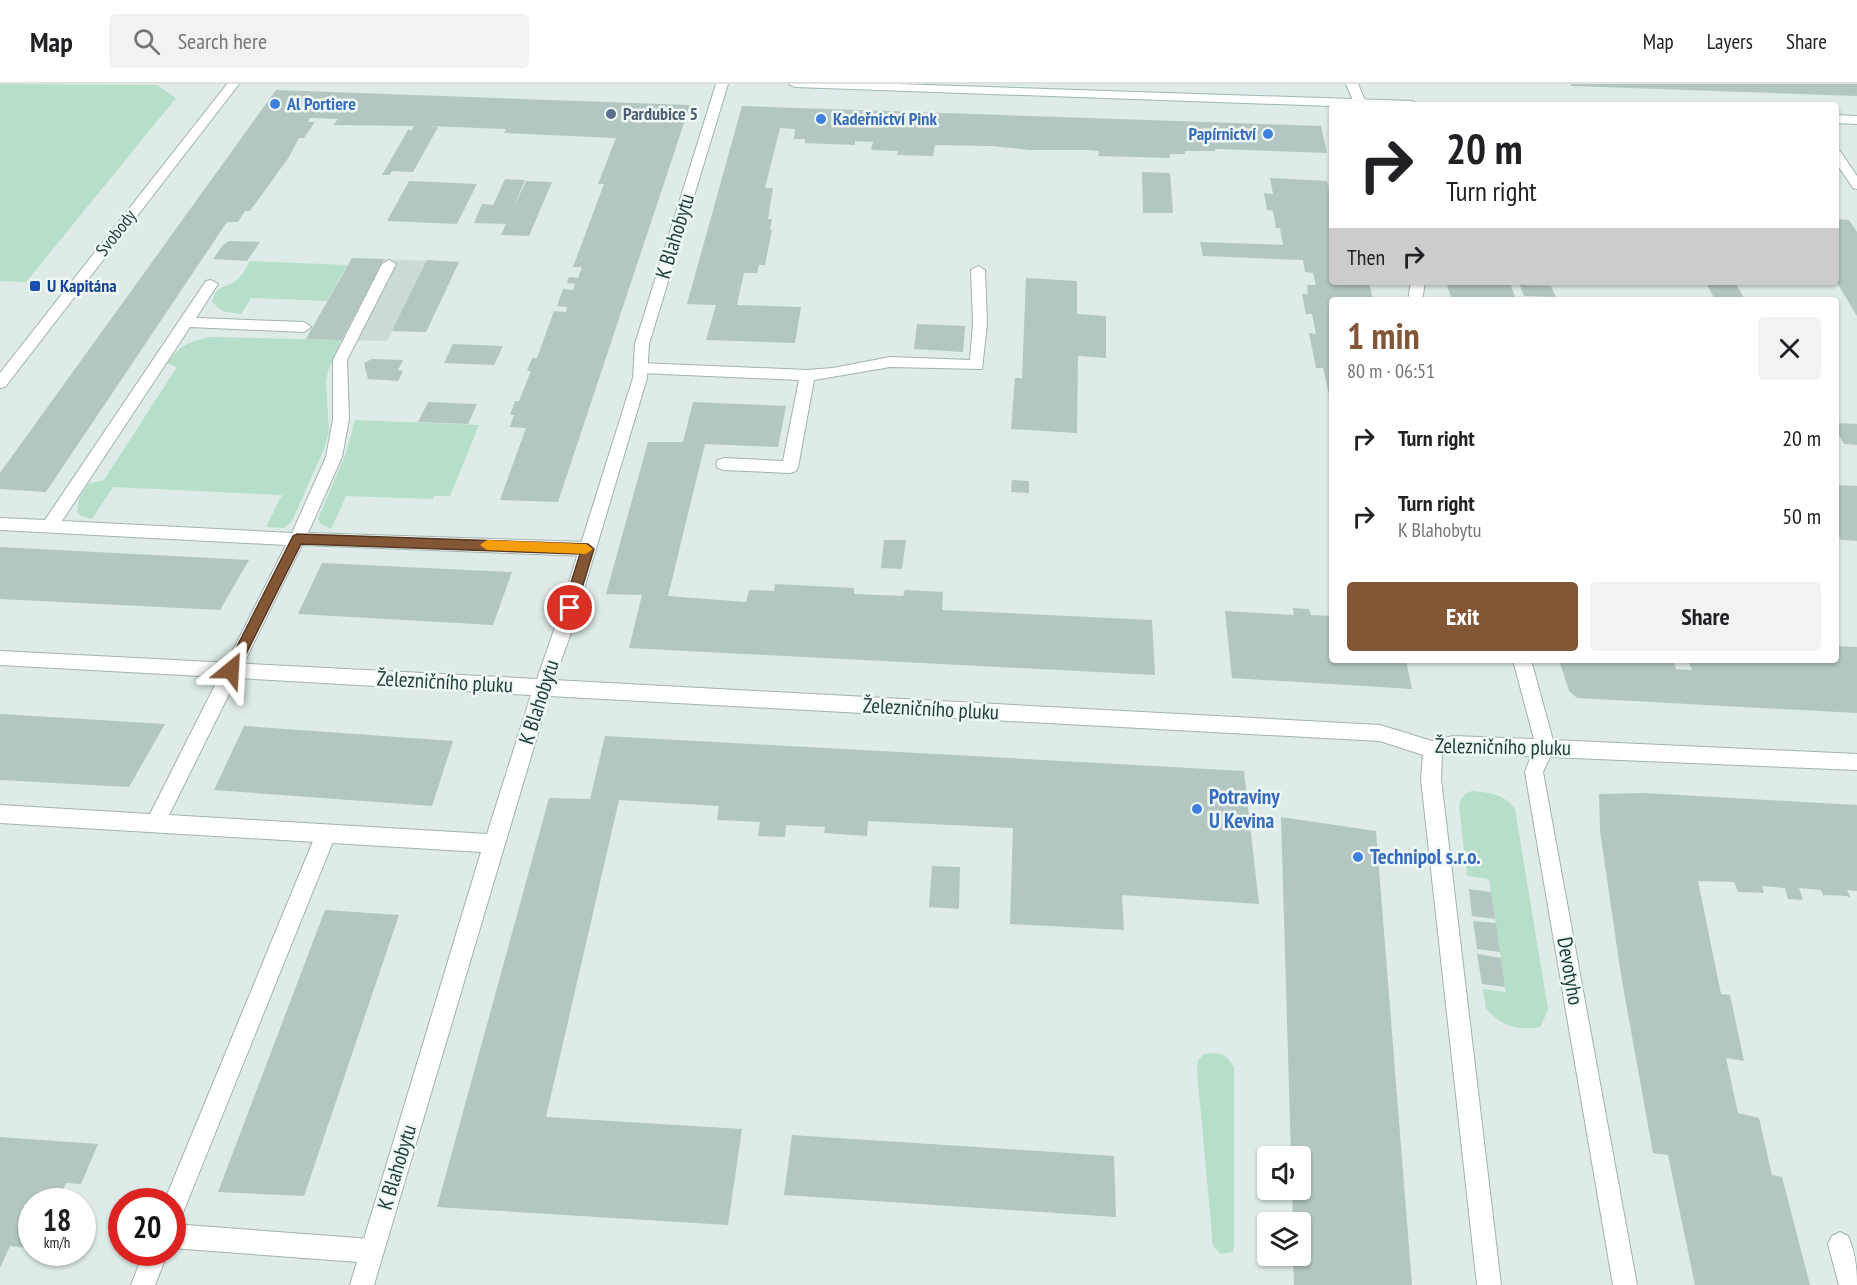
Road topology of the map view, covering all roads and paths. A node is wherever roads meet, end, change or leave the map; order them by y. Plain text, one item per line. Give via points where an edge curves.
1 (233, 84) edge
2 (722, 84) edge
3 (795, 84) edge
4 (1352, 84) edge
5 (1360, 102) edge
6 (1329, 103) edge
7 (1839, 119) edge
8 (1857, 120) edge
9 (1839, 158) edge
10 (1857, 185) edge
11 (389, 264) dead end
12 (978, 270) dead end
13 (211, 284) dead end
14 (186, 322) junction
15 (304, 327) dead end
16 (641, 368) junction
17 (807, 375) junction
18 (0, 383) edge
19 (724, 464) dead end
20 (0, 524) edge
21 (50, 526) junction
22 (297, 539) junction
23 (588, 549) junction
24 (0, 657) edge
25 (1523, 663) edge
26 (231, 670) junction
27 (543, 687) junction
28 (1555, 747) junction
29 (1434, 750) junction
30 (1857, 762) edge
31 (0, 814) edge
32 (154, 824) junction
33 (326, 834) junction
34 (495, 844) junction
35 (182, 1188) edge
36 (186, 1237) edge
37 (1840, 1244) dead end
38 (371, 1251) junction
39 (150, 1266) edge
40 (143, 1285) edge
41 (362, 1285) edge
42 (1489, 1285) edge
43 (1626, 1285) edge
44 (1851, 1285) edge

1 - 18 street, Svobody
2 - 16 street, K Blahobytu via 642,344
3 - 6 street
4 - 5 street
7 - 8 street
9 - 10 street
11 - 22 street via 340,360 341,419 334,457
12 - 17 street via 977,365 890,362 833,374
13 - 14 street
14 - 15 street
14 - 21 street
16 - 17 street
16 - 23 street, K Blahobytu
17 - 19 street via 790,467
20 - 21 street
21 - 22 street
22 - 23 street
22 - 26 street
23 - 27 street, K Blahobytu
24 - 26 street, Železničního pluku
25 - 28 street
26 - 27 street, Železničního pluku
26 - 32 street
27 - 29 street, Železničního pluku via 1380,733
27 - 34 street, K Blahobytu
28 - 29 street, Železničního pluku via 1453,744
28 - 30 street, Železničního pluku
28 - 43 street, Devotyho via 1534,772
29 - 42 street via 1431,779
31 - 32 street
32 - 33 street
33 - 34 street
33 - 35 street
34 - 38 street, K Blahobytu
36 - 38 street
37 - 44 street
38 - 41 street, K Blahobytu
39 - 40 street

